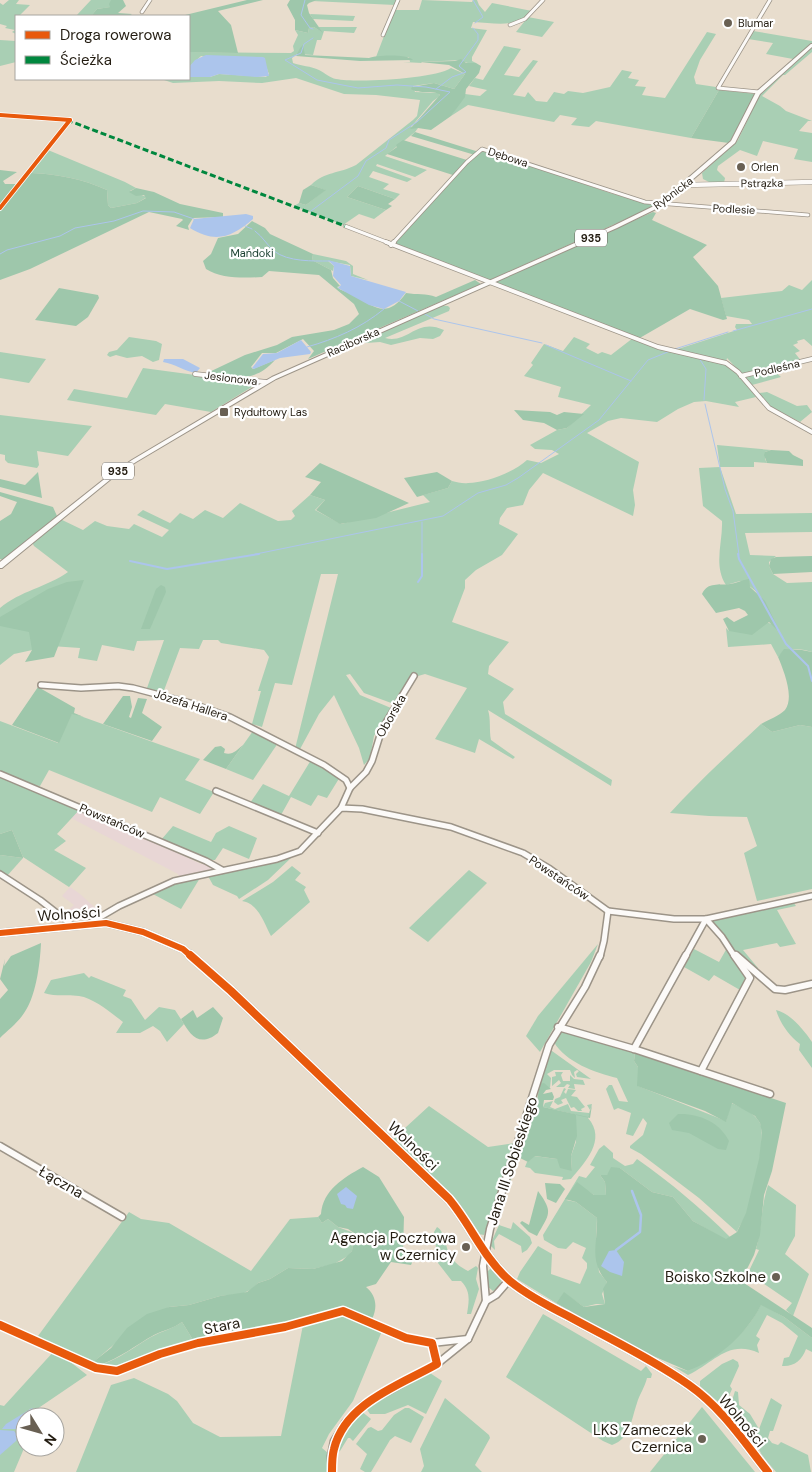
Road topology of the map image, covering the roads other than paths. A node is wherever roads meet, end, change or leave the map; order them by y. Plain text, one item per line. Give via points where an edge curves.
1 (150, 0) edge
2 (398, 0) edge
3 (543, 0) edge
4 (770, 0) edge
5 (142, 12) dead end
6 (510, 25) dead end
7 (383, 35) dead end
8 (812, 44) edge
9 (759, 92) junction
10 (697, 175) junction
11 (812, 182) edge
12 (685, 185) junction
13 (711, 185) junction
14 (660, 205) junction
15 (808, 215) dead end
16 (345, 226) dead end
17 (391, 245) junction
18 (488, 282) junction
19 (812, 359) edge
20 (195, 374) dead end
21 (741, 376) junction
22 (266, 382) junction
23 (812, 432) edge
24 (0, 566) edge
25 (414, 676) dead end
26 (41, 685) dead end
27 (0, 774) edge
28 (350, 788) junction
29 (216, 791) dead end
30 (341, 808) junction
31 (318, 833) junction
32 (213, 863) junction
33 (222, 870) junction
34 (212, 872) junction
35 (0, 874) edge
36 (812, 896) edge
37 (608, 911) junction
38 (706, 920) junction
39 (90, 924) junction
40 (72, 925) junction
41 (0, 934) edge
42 (731, 950) junction
43 (760, 974) junction
44 (750, 978) junction
45 (812, 984) edge
46 (558, 1027) junction
47 (634, 1049) junction
48 (701, 1071) junction
49 (770, 1094) dead end
50 (0, 1146) edge
51 (122, 1217) dead end
52 (485, 1253) junction
53 (509, 1280) junction
54 (486, 1301) junction
55 (0, 1325) edge
56 (468, 1339) junction
57 (432, 1343) junction
58 (437, 1364) junction
59 (332, 1472) edge
60 (768, 1472) edge

1 - 5 street
2 - 7 street
3 - 6 street via 525,19
4 - 9 street via 718,88
8 - 9 main road, Rybnicka / 935
9 - 10 main road, Rybnicka / 935 via 733,142
10 - 12 main road, Rybnicka / 935
10 - 13 street
11 - 13 street, Pstrązka
12 - 13 street, Pstrązka
12 - 14 main road, Rybnicka / 935
14 - 15 street, Podlesie
14 - 17 street, Dębowa via 631,199 482,149
14 - 18 main road, Rybnicka / 935
16 - 17 street
17 - 18 street
18 - 21 street via 658,347 720,360
18 - 22 main road, Raciborska / 935
19 - 21 street, Podleśna
20 - 22 street, Jesionowa
21 - 23 street via 770,408
22 - 24 main road, Raciborska / 935 via 121,469
25 - 28 street, Oborska via 382,728 366,772
26 - 28 street, Józefa Hallera via 132,688 190,703 230,717 324,765 346,780
27 - 32 street, Powstańców
28 - 30 street, Oborska
29 - 31 street
30 - 31 street
30 - 37 street, Powstańców via 362,809 451,827 523,853
31 - 33 street via 300,851
32 - 33 street, Powstańców
32 - 34 street
33 - 34 street
34 - 39 street via 174,881
35 - 40 street
36 - 38 street, Powstańców
37 - 38 street, Powstańców
37 - 46 street, Jana III Sobieskiego via 603,948 596,965
38 - 42 street
38 - 47 street
39 - 40 street, Wolności
39 - 52 street, Wolności via 124,926 143,932 183,949 202,964 449,1199 463,1215
40 - 41 street, Wolności
42 - 43 street
42 - 44 street
43 - 44 street
43 - 45 street via 781,990
44 - 48 street
46 - 47 street
46 - 52 street, Jana III Sobieskiego via 549,1045 505,1180
47 - 48 street
48 - 49 street
50 - 51 street, Łączna
52 - 53 street, Wolności
52 - 54 street, Jana III Sobieskiego via 483,1290
53 - 54 street
53 - 60 street, Wolności via 543,1303 690,1386 719,1412
54 - 56 street
55 - 57 street, Stara via 93,1367 117,1371 198,1343 285,1327 343,1311 406,1338
56 - 57 street, Stara
56 - 58 street
57 - 58 street
58 - 59 street via 363,1405 345,1423 334,1441

